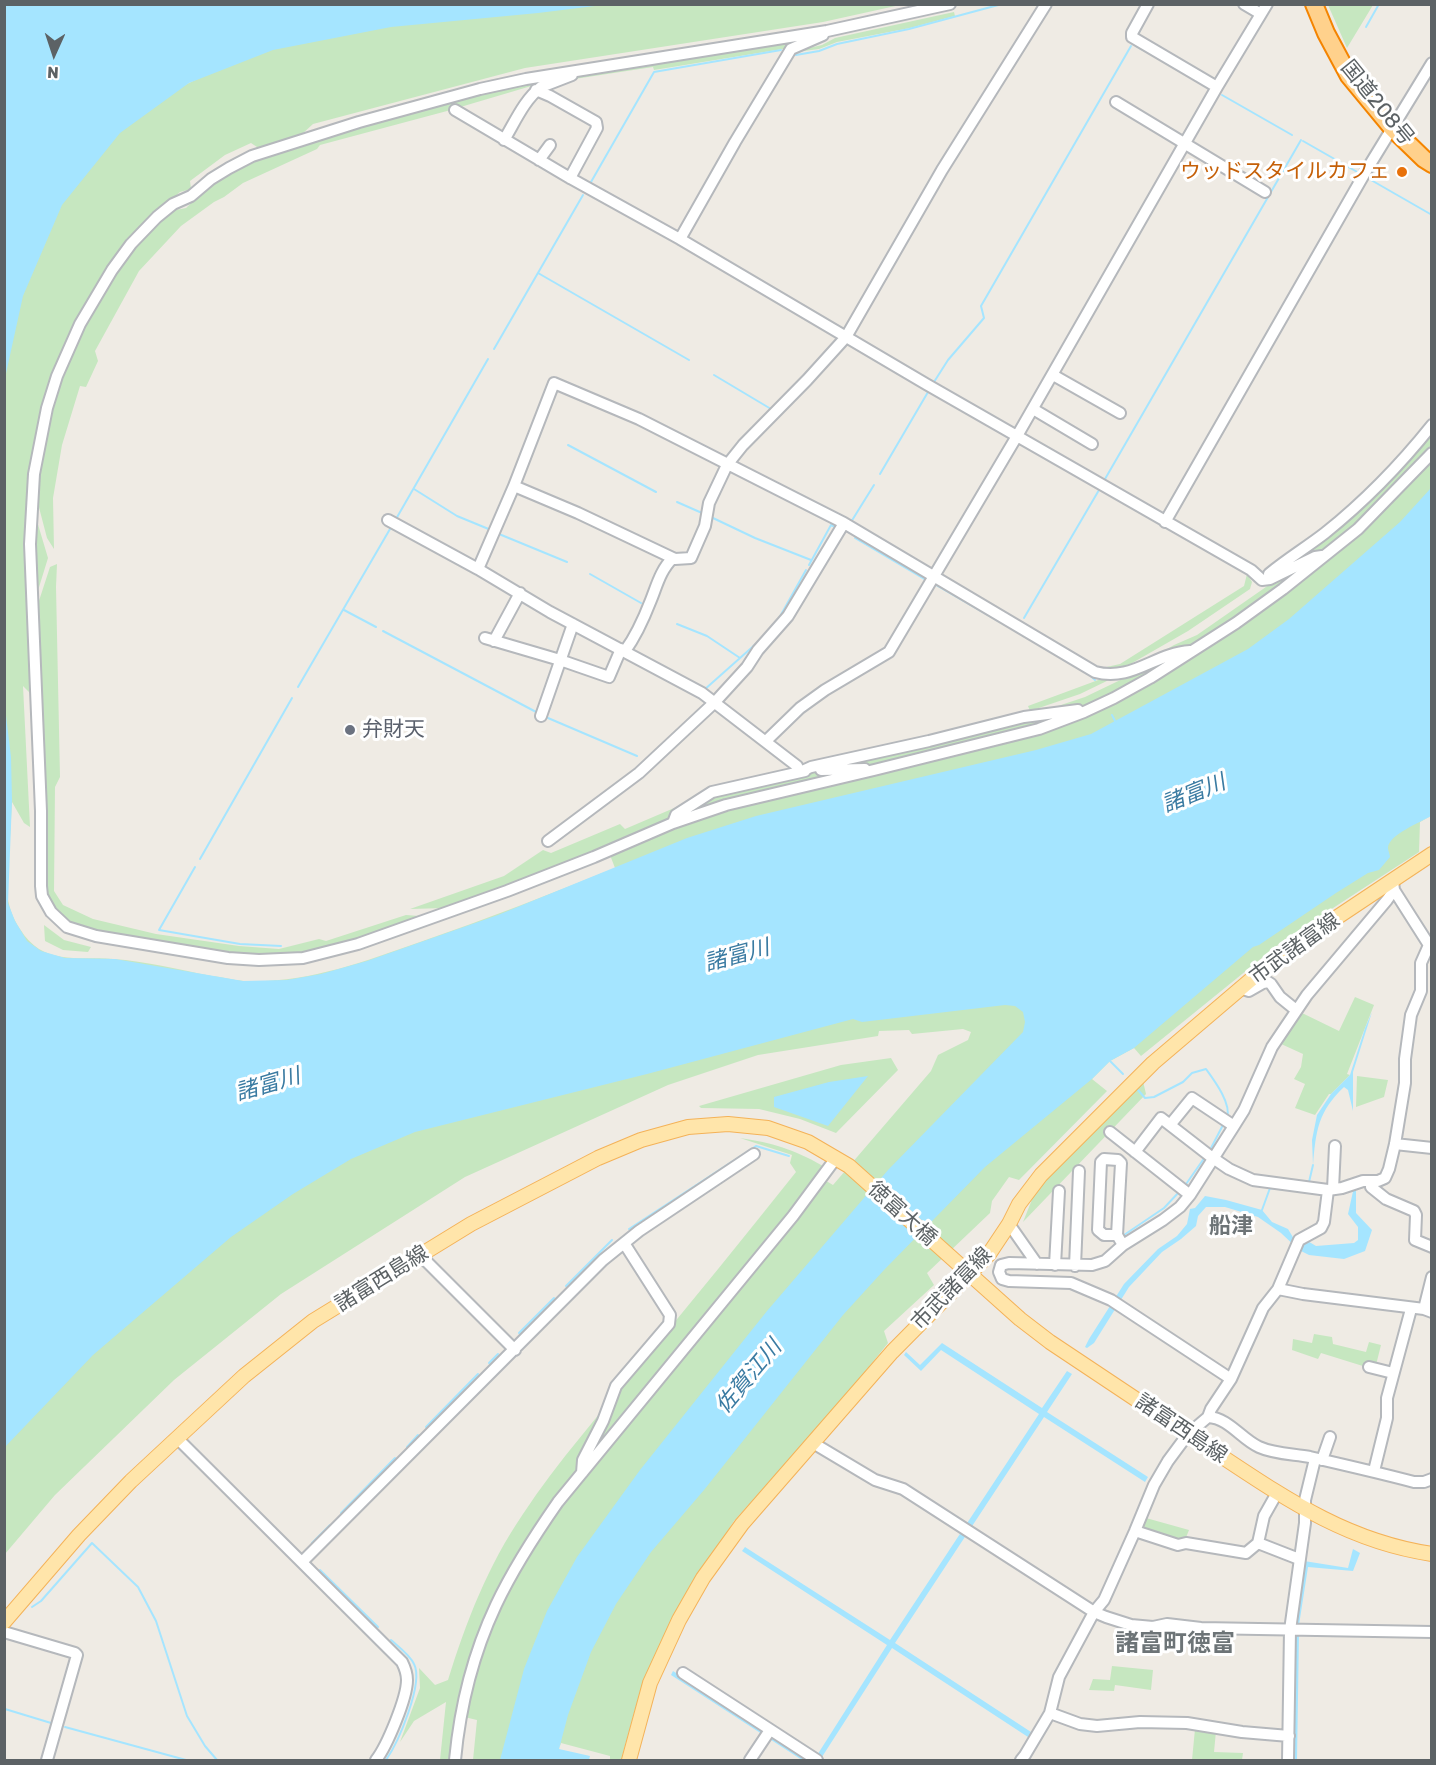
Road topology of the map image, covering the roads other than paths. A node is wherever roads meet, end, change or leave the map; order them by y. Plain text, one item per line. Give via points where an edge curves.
1 (950, 4) edge
2 (1046, 4) edge
3 (1148, 4) edge
4 (1244, 4) edge
5 (1314, 4) edge
6 (1264, 9) edge
7 (827, 31) junction
8 (1431, 63) edge
9 (580, 70) junction
10 (1217, 87) junction
11 (536, 90) junction
12 (1116, 102) dead end
13 (455, 110) dead end
14 (1392, 128) junction
15 (504, 140) junction
16 (1186, 143) junction
17 (550, 145) dead end
18 (539, 160) junction
19 (1431, 164) edge
20 (570, 178) junction
21 (1265, 192) dead end
22 (680, 239) junction
23 (846, 337) junction
24 (1053, 375) junction
25 (1033, 409) junction
26 (1119, 413) dead end
27 (1431, 425) edge
28 (1017, 436) junction
29 (1092, 444) dead end
30 (1431, 453) edge
31 (727, 465) junction
32 (514, 486) junction
33 (388, 520) dead end
34 (1166, 522) junction
35 (844, 523) junction
36 (1327, 555) junction
37 (673, 558) junction
38 (478, 569) junction
39 (934, 576) junction
40 (1262, 580) junction
41 (520, 593) junction
42 (573, 624) junction
43 (623, 650) junction
44 (1192, 651) junction
45 (560, 660) junction
46 (715, 702) junction
47 (1084, 712) junction
48 (541, 716) dead end
49 (766, 741) junction
50 (874, 770) junction
51 (800, 772) junction
52 (673, 823) junction
53 (548, 841) dead end
54 (1431, 854) edge
55 (1394, 885) junction
56 (1240, 988) junction
57 (1296, 1010) junction
58 (1229, 1123) junction
59 (1170, 1125) junction
60 (1110, 1132) dead end
61 (1395, 1144) junction
62 (1335, 1146) dead end
63 (1431, 1148) edge
64 (1136, 1152) junction
65 (754, 1154) dead end
66 (1210, 1156) junction
67 (836, 1158) junction
68 (849, 1166) joint
69 (1079, 1171) dead end
70 (1372, 1181) junction
71 (1331, 1190) junction
72 (1059, 1191) dead end
73 (1184, 1191) junction
74 (1009, 1224) junction
75 (1120, 1240) junction
76 (624, 1243) junction
77 (1431, 1247) edge
78 (420, 1255) junction
79 (954, 1262) joint
80 (1037, 1264) junction
81 (1055, 1265) junction
82 (1075, 1266) junction
83 (968, 1274) junction
84 (1431, 1277) edge
85 (1278, 1289) junction
86 (1411, 1309) junction
87 (1428, 1311) edge
88 (515, 1350) junction
89 (1369, 1367) dead end
90 (1393, 1373) junction
91 (1231, 1379) junction
92 (1208, 1417) junction
93 (1188, 1434) junction
94 (1330, 1437) dead end
95 (178, 1439) junction
96 (813, 1443) junction
97 (1318, 1459) junction
98 (1374, 1471) junction
99 (582, 1473) junction
100 (1431, 1479) edge
101 (1277, 1493) junction
102 (1305, 1510) junction
103 (1135, 1531) junction
104 (1258, 1543) junction
105 (1431, 1554) edge
106 (1299, 1559) junction
107 (302, 1562) junction
108 (1095, 1612) junction
109 (4, 1622) edge
110 (1290, 1630) junction
111 (4, 1632) edge
112 (1431, 1632) edge
113 (683, 1672) dead end
114 (1050, 1713) junction
115 (768, 1733) junction
116 (1288, 1736) junction
117 (814, 1759) edge
118 (47, 1761) edge
119 (376, 1761) edge
120 (455, 1761) edge
121 (629, 1761) edge
122 (750, 1761) edge
123 (1020, 1761) edge
124 (1288, 1761) edge

1 - 7 street
2 - 23 street via 942,170
3 - 10 street via 1132,37
4 - 6 street
5 - 14 highway, 国道208号 via 1349,76
6 - 10 street
7 - 9 street
7 - 22 street via 820,38 791,49
8 - 14 street
9 - 11 street
9 - 52 street via 469,92 252,156 157,217 112,270 80,324 57,376 34,474 30,544 42,896 51,912 79,932 228,958 282,960 324,953 410,926
10 - 16 street
11 - 15 street
11 - 20 street via 596,122 597,128
12 - 16 street
13 - 15 street
14 - 19 highway, 国道208号
14 - 34 street
15 - 18 street
16 - 21 street
16 - 24 street
17 - 18 street
18 - 20 street
20 - 22 street
22 - 23 street
23 - 28 street
23 - 31 street
24 - 25 street
24 - 26 street
25 - 28 street
25 - 29 street
27 - 40 street via 1389,476 1354,509
28 - 34 street
28 - 39 street
30 - 36 street via 1381,507
31 - 32 street via 639,419 554,383
31 - 35 street
31 - 37 street via 709,502 705,526 691,558
32 - 37 street
32 - 38 street
33 - 38 street
34 - 40 street
35 - 39 street
35 - 46 street via 788,616
36 - 40 street
36 - 44 street
37 - 43 street via 665,566 633,640
38 - 41 street
39 - 44 street via 1095,672 1118,675 1178,651
39 - 49 street via 889,652 800,708
41 - 42 street
41 - 45 street via 490,640
42 - 43 street
42 - 45 street
43 - 45 street via 609,678
43 - 46 street
44 - 47 street
45 - 48 street
46 - 49 street
46 - 53 street via 639,773
47 - 50 street via 1039,729
47 - 51 street via 1024,717
49 - 51 street
50 - 51 street
50 - 52 street via 726,805
51 - 52 street via 712,792 676,816
54 - 55 main road, 市武諸富線
55 - 56 main road, 市武諸富線 via 1291,948
55 - 57 street
55 - 61 street via 1429,945 1421,963 1421,991 1411,1015
56 - 57 street via 1249,991 1268,982
56 - 74 main road, 市武諸富線 via 1153,1063 1056,1158 1019,1204
57 - 58 street via 1263,1065 1244,1110
58 - 59 street via 1192,1098
58 - 66 street
59 - 64 street via 1161,1119
59 - 66 street
60 - 64 street
61 - 63 street
61 - 70 street via 1385,1178
62 - 71 street
64 - 73 street
65 - 76 street
66 - 71 street via 1253,1180
66 - 73 street
67 - 68 main road, 諸富西島線
67 - 78 main road, 諸富西島線 via 808,1142 768,1128 728,1124 688,1127 641,1140 598,1158
67 - 99 street
68 - 79 main road, 徳富大橋
69 - 82 street
70 - 71 street
70 - 77 street via 1371,1187 1386,1199 1414,1210 1415,1240
71 - 85 street via 1321,1228 1297,1244
72 - 81 street
73 - 75 street via 1180,1207 1163,1220
74 - 80 street
74 - 83 main road, 市武諸富線 via 989,1254
75 - 75 street via 1121,1163 1104,1159 1098,1230
75 - 82 street via 1105,1261
76 - 88 street
76 - 99 street via 670,1316 669,1324 616,1386 583,1460
78 - 88 street
78 - 95 main road, 諸富西島線 via 313,1321 244,1376
79 - 83 main road, 諸富西島線
80 - 81 street
80 - 91 street via 1009,1263 1001,1266 999,1272 1002,1279 1009,1281 1071,1283 1115,1303
81 - 82 street
83 - 93 main road, 諸富西島線 via 1050,1342
83 - 96 main road, 市武諸富線 via 891,1352
84 - 87 street
85 - 86 street
85 - 91 street via 1263,1308
86 - 87 street
86 - 90 street
88 - 107 street
89 - 90 street
90 - 98 street
91 - 92 street
92 - 93 street
92 - 97 street via 1230,1425 1257,1447
93 - 101 main road, 諸富西島線
93 - 103 street via 1159,1477
94 - 97 street
95 - 107 street
95 - 109 main road, 諸富西島線 via 79,1535
96 - 108 street via 875,1480 903,1489
96 - 121 main road, 市武諸富線 via 742,1524 703,1578 650,1683
97 - 98 street
97 - 102 street
98 - 100 street via 1414,1482
99 - 120 street via 531,1541 496,1605 474,1661
101 - 102 main road, 諸富西島線
101 - 104 street via 1264,1516
102 - 105 main road, 諸富西島線 via 1383,1544
102 - 106 street
103 - 104 street via 1178,1545 1246,1553
103 - 108 street
104 - 106 street
106 - 110 street
107 - 119 street via 406,1670 406,1693
108 - 110 street via 1131,1625
108 - 114 street via 1059,1677
110 - 112 street
110 - 116 street
111 - 118 street via 77,1655
113 - 115 street
114 - 116 street via 1097,1726 1187,1723
114 - 123 street
115 - 117 street
115 - 122 street
116 - 124 street

